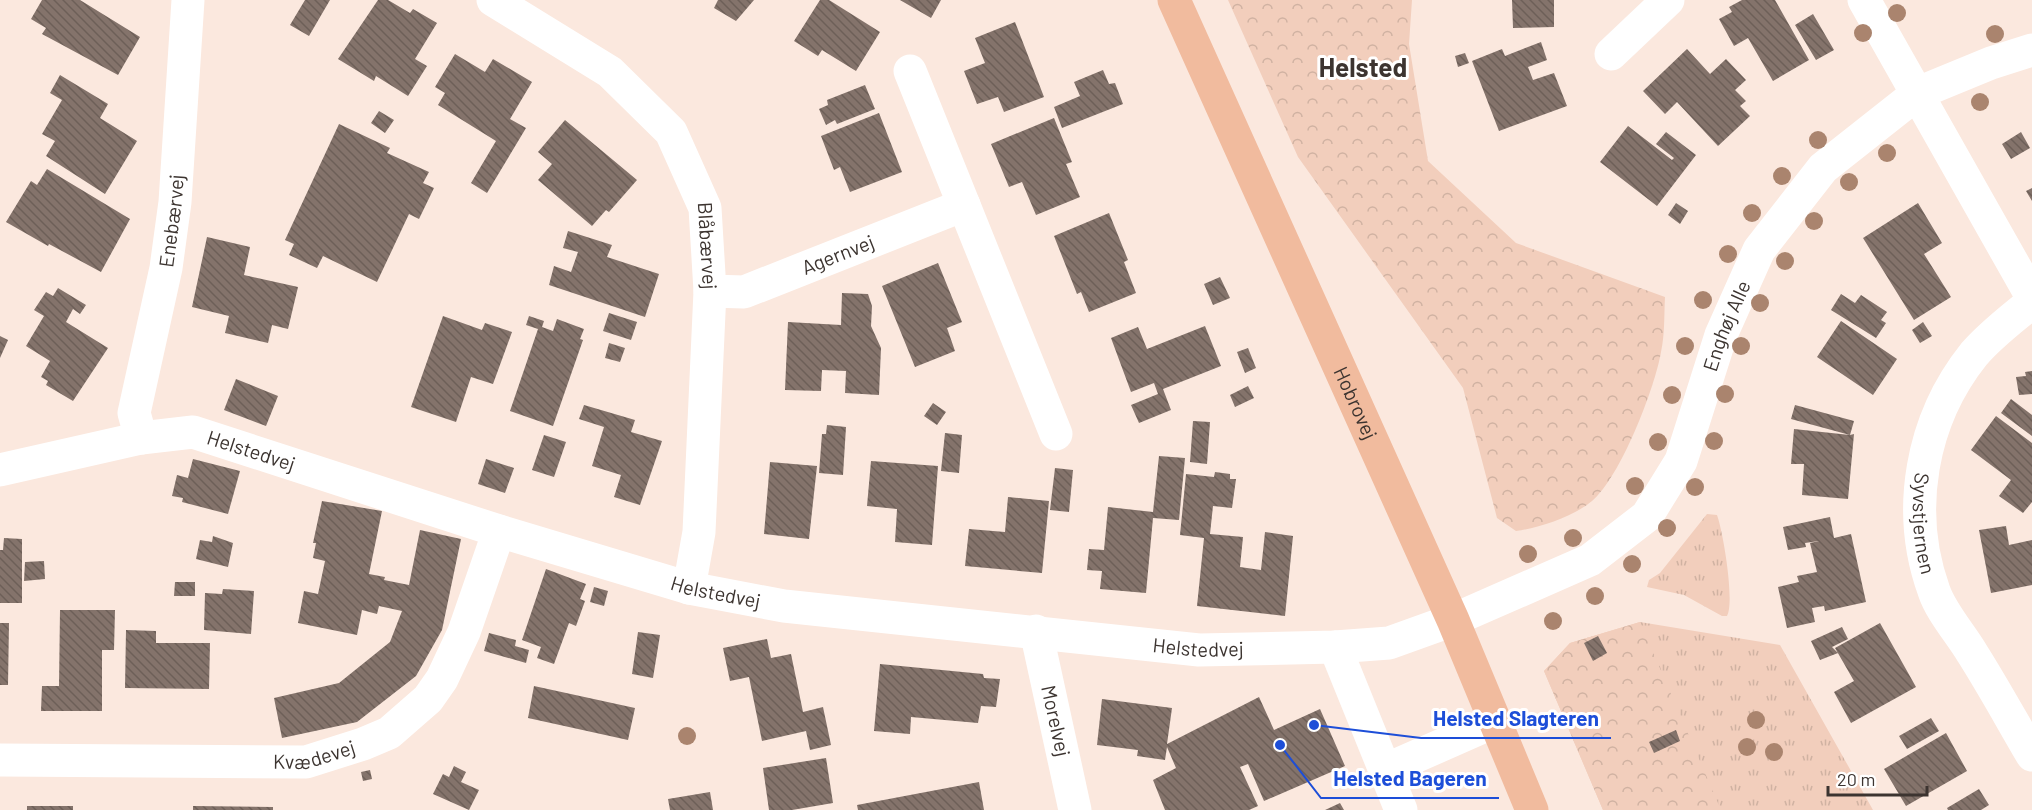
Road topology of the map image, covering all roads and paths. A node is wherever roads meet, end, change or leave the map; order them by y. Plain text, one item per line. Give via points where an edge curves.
1 (188, 0) edge
2 (493, 0) edge
3 (1174, 0) edge
4 (1668, 0) edge
5 (1864, 0) edge
6 (2032, 50) edge
7 (1611, 54) dead end
8 (910, 71) dead end
9 (1918, 93) junction
10 (964, 205) junction
11 (710, 291) junction
12 (2032, 297) edge
13 (2032, 302) edge
14 (1056, 434) dead end
15 (141, 438) junction
16 (0, 470) edge
17 (499, 531) junction
18 (689, 588) junction
19 (1453, 620) junction
20 (1036, 631) junction
21 (1335, 647) junction
22 (1494, 722) junction
23 (2032, 755) edge
24 (0, 760) edge
25 (1385, 770) junction
26 (1075, 810) edge
27 (1401, 810) edge
28 (1532, 810) edge

1 - 15 street, Enebærvej via 172,224 134,413
2 - 11 street, Blåbærvej via 610,72 671,132 705,208
3 - 19 main road, Hobrovej
4 - 7 street
5 - 9 street
6 - 9 street, Enghøj Alle
8 - 10 street
9 - 12 street
9 - 19 street, Enghøj Alle via 1823,168 1760,250 1721,335 1681,461 1647,516 1590,560
10 - 11 street, Agernvej via 744,292
10 - 14 street
11 - 18 street, Blåbærvej via 699,532
13 - 23 street, Syvstjernen via 1976,352 1956,378 1927,445 1919,518 1934,593
15 - 16 street, Helstedvej
15 - 17 street, Helstedvej via 193,432
17 - 18 street, Helstedvej
17 - 24 street, Kvædevej via 464,632 446,671 428,699 388,733 306,762
18 - 20 street, Helstedvej via 784,606
19 - 21 street, Helstedvej via 1389,643
19 - 22 main road, Hobrovej
20 - 21 street, Helstedvej via 1199,650
20 - 26 street, Morelvej
21 - 25 street
22 - 25 street
22 - 28 main road, Hobrovej
25 - 27 street

